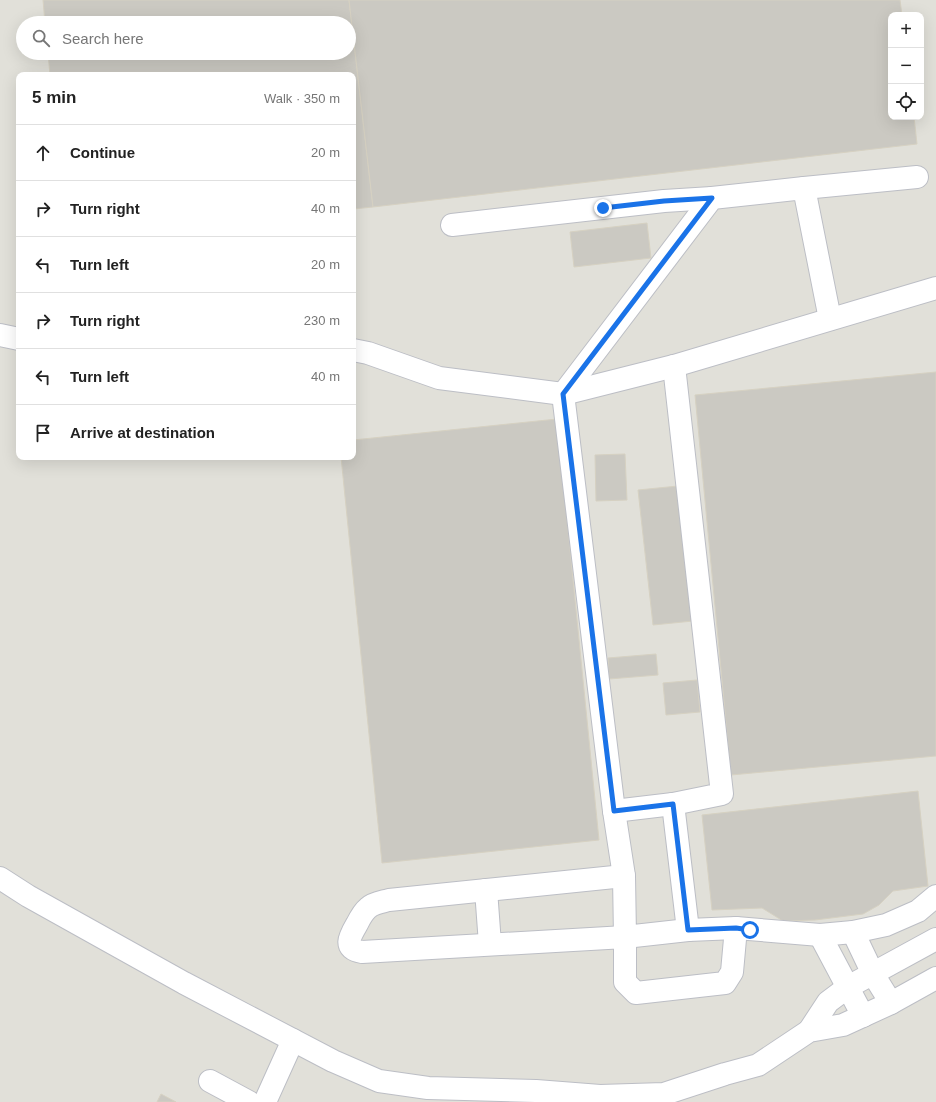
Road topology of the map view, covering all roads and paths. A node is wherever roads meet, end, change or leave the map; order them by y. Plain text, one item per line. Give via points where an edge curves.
1 (917, 177) dead end
2 (804, 188) junction
3 (712, 198) junction
4 (452, 225) dead end
5 (936, 288) edge
6 (830, 319) junction
7 (0, 335) edge
8 (16, 338) edge
9 (356, 351) edge
10 (674, 366) junction
11 (563, 394) junction
12 (673, 804) junction
13 (614, 811) junction
14 (624, 876) junction
15 (0, 878) edge
16 (486, 890) junction
17 (936, 896) edge
18 (736, 928) junction
19 (688, 930) junction
20 (853, 932) junction
21 (820, 935) junction
22 (625, 936) junction
23 (936, 940) edge
24 (490, 944) junction
25 (873, 974) junction
26 (936, 978) edge
27 (848, 987) junction
28 (892, 1002) junction
29 (863, 1016) junction
30 (809, 1031) junction
31 (293, 1040) junction
32 (210, 1081) dead end
33 (663, 1098) edge
34 (249, 1102) edge
35 (265, 1102) edge

1 - 2 lane
2 - 3 lane
2 - 6 lane
3 - 4 lane
3 - 11 lane
5 - 6 lane
6 - 10 lane
7 - 8 lane
9 - 11 lane via 439,378
10 - 11 lane
10 - 12 lane via 722,794
11 - 13 lane
12 - 13 lane
12 - 19 lane
13 - 14 lane
14 - 16 lane
14 - 22 lane
15 - 31 lane via 184,983
16 - 24 lane
16 - 24 lane via 389,900 372,905 362,915 349,941 355,951 362,952
17 - 20 lane via 918,912 886,925
18 - 19 lane
18 - 21 lane
18 - 22 lane via 732,972 725,983 636,993 625,982
19 - 22 lane
20 - 21 lane
20 - 25 lane
21 - 27 lane
22 - 24 lane
23 - 25 lane
25 - 27 lane
25 - 28 lane
26 - 28 lane
27 - 29 lane
27 - 30 lane via 828,1002
28 - 29 lane
29 - 30 lane via 843,1025
30 - 33 lane via 758,1065 725,1074
31 - 33 lane via 333,1061 380,1080 428,1088
31 - 35 lane
32 - 34 lane

